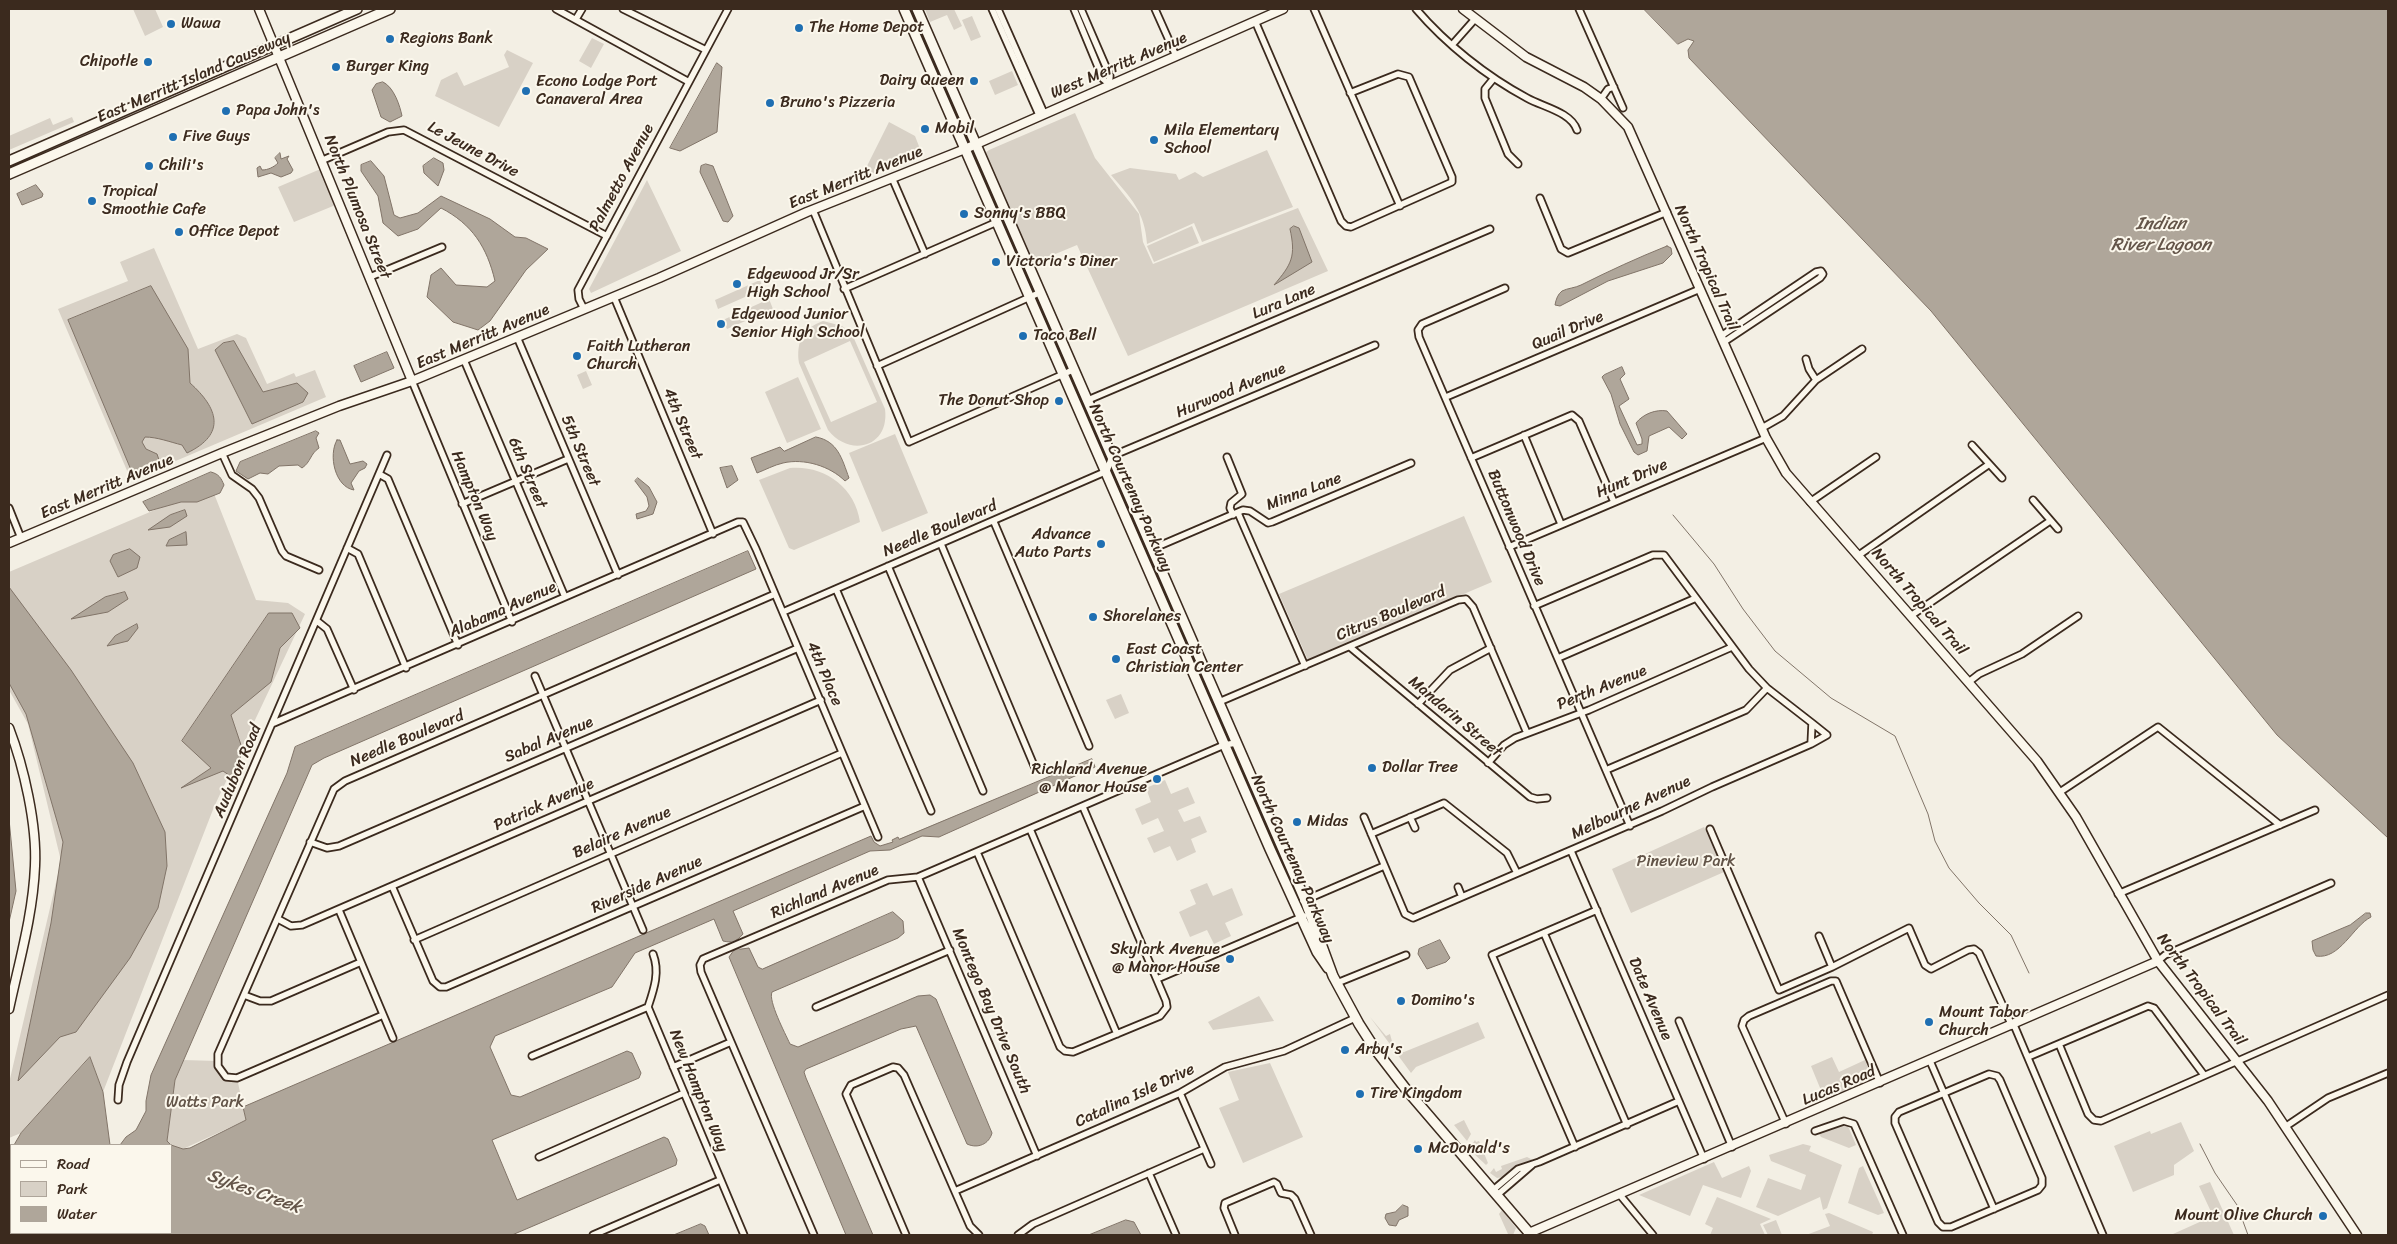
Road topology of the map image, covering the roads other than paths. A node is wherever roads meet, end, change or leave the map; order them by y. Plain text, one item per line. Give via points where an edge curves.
1 (259, 9) edge
2 (357, 9) edge
3 (390, 9) edge
4 (556, 9) edge
5 (582, 9) edge
6 (624, 9) edge
7 (728, 9) edge
8 (904, 9) edge
9 (917, 9) edge
10 (992, 9) edge
11 (998, 9) edge
12 (1074, 9) edge
13 (1081, 9) edge
14 (1155, 9) edge
15 (1283, 9) edge
16 (1314, 9) edge
17 (1416, 9) edge
18 (1463, 9) edge
19 (1580, 9) edge
20 (576, 19) junction
21 (1475, 19) junction
22 (1255, 21) junction
23 (1010, 42) junction
24 (1092, 43) junction
25 (274, 45) junction
26 (920, 46) junction
27 (1452, 46) junction
28 (706, 50) junction
29 (1176, 56) junction
30 (280, 58) junction
31 (939, 59) junction
32 (926, 61) junction
33 (946, 75) junction
34 (1494, 78) junction
35 (689, 82) junction
36 (1109, 84) junction
37 (178, 86) junction
38 (1614, 87) junction
39 (1350, 93) junction
40 (1601, 99) junction
41 (137, 105) junction
42 (1623, 108) dead end
43 (149, 114) junction
44 (1041, 114) junction
45 (110, 130) junction
46 (1577, 130) dead end
47 (976, 144) junction
48 (966, 149) junction
49 (9, 160) edge
50 (323, 160) junction
51 (1518, 164) dead end
52 (9, 174) edge
53 (893, 180) junction
54 (1540, 198) dead end
55 (1400, 206) junction
56 (812, 210) junction
57 (1667, 212) junction
58 (997, 222) junction
59 (1490, 229) dead end
60 (607, 236) junction
61 (442, 247) dead end
62 (925, 254) junction
63 (370, 277) junction
64 (1505, 288) dead end
65 (844, 289) junction
66 (1700, 289) junction
67 (1041, 292) junction
68 (614, 296) junction
69 (1030, 297) junction
70 (1772, 302) junction
71 (1776, 308) junction
72 (584, 309) junction
73 (516, 337) junction
74 (1722, 339) junction
75 (1375, 345) dead end
76 (1862, 349) dead end
77 (1806, 359) dead end
78 (464, 360) junction
79 (877, 366) junction
80 (1074, 370) junction
81 (1063, 374) junction
82 (1816, 380) junction
83 (412, 381) junction
84 (1446, 397) junction
85 (1088, 400) junction
86 (1762, 428) junction
87 (1524, 435) junction
88 (1766, 438) junction
89 (1972, 445) dead end
90 (222, 453) junction
91 (387, 455) dead end
92 (1112, 456) junction
93 (1227, 457) dead end
94 (1470, 458) junction
95 (1876, 458) dead end
96 (568, 459) junction
97 (1411, 463) dead end
98 (1988, 465) junction
99 (1107, 471) junction
100 (379, 474) junction
101 (2002, 478) dead end
102 (516, 482) junction
103 (2033, 500) dead end
104 (1614, 502) junction
105 (1810, 502) junction
106 (462, 504) junction
107 (9, 508) edge
108 (1235, 514) junction
109 (2050, 521) junction
110 (743, 522) joint
111 (994, 522) junction
112 (1561, 524) junction
113 (2058, 529) dead end
114 (713, 534) junction
115 (21, 538) junction
116 (9, 544) edge
117 (940, 544) junction
118 (1509, 547) junction
119 (347, 548) junction
120 (1152, 548) junction
121 (1859, 555) junction
122 (888, 566) junction
123 (319, 570) dead end
124 (618, 574) junction
125 (836, 589) junction
126 (776, 594) junction
127 (565, 597) junction
128 (1696, 598) junction
129 (1534, 606) junction
130 (783, 612) junction
131 (1912, 615) junction
132 (2078, 616) dead end
133 (317, 621) junction
134 (512, 622) junction
135 (458, 645) junction
136 (1350, 646) junction
137 (1732, 647) junction
138 (798, 648) junction
139 (1491, 648) junction
140 (1558, 658) junction
141 (1304, 666) junction
142 (406, 668) junction
143 (535, 676) dead end
144 (1970, 681) junction
145 (1767, 688) junction
146 (354, 690) junction
147 (543, 696) junction
148 (820, 700) junction
149 (1218, 702) junction
150 (1418, 704) junction
151 (1580, 712) junction
152 (274, 723) junction
153 (1812, 723) junction
154 (9, 728) edge
155 (1527, 733) junction
156 (1236, 743) junction
157 (1224, 744) junction
158 (1811, 744) junction
159 (1088, 746) dead end
160 (565, 748) junction
161 (842, 753) junction
162 (1488, 763) junction
163 (1035, 768) dead end
164 (1606, 770) junction
165 (983, 791) dead end
166 (2060, 792) junction
167 (1547, 798) dead end
168 (587, 801) junction
169 (865, 806) junction
170 (1083, 807) junction
171 (2315, 810) dead end
172 (930, 811) dead end
173 (1364, 817) dead end
174 (1410, 817) junction
175 (2280, 825) junction
176 (1630, 826) junction
177 (1415, 828) dead end
178 (1030, 829) junction
179 (1710, 829) dead end
180 (1371, 834) junction
181 (878, 837) dead end
182 (310, 842) junction
183 (1572, 851) junction
184 (977, 852) junction
185 (610, 853) junction
186 (1384, 866) junction
187 (1517, 874) junction
188 (918, 878) junction
189 (2331, 884) dead end
190 (392, 886) junction
191 (1458, 887) dead end
192 (2118, 894) junction
193 (1462, 897) junction
194 (1305, 900) junction
195 (1294, 904) junction
196 (632, 906) junction
197 (339, 910) junction
198 (1597, 910) junction
199 (1311, 913) junction
200 (1300, 918) junction
201 (278, 919) junction
202 (643, 930) dead end
203 (1544, 933) junction
204 (1819, 936) dead end
205 (414, 940) junction
206 (950, 950) junction
207 (653, 954) dead end
208 (1406, 955) dead end
209 (2158, 961) junction
210 (361, 962) junction
211 (1832, 967) junction
212 (1157, 979) junction
213 (1335, 980) junction
214 (244, 995) junction
215 (2388, 995) edge
216 (648, 1007) junction
217 (816, 1007) dead end
218 (9, 1009) edge
219 (384, 1014) junction
220 (1356, 1018) junction
221 (1679, 1021) dead end
222 (2013, 1025) junction
223 (1118, 1034) junction
224 (393, 1038) dead end
225 (730, 1042) junction
226 (2059, 1044) junction
227 (532, 1056) dead end
228 (2028, 1057) junction
229 (2237, 1060) junction
230 (1930, 1061) junction
231 (673, 1067) junction
232 (2388, 1072) edge
233 (2204, 1075) junction
234 (1880, 1083) junction
235 (684, 1093) junction
236 (1180, 1093) junction
237 (1944, 1093) junction
238 (118, 1100) dead end
239 (1679, 1102) junction
240 (1627, 1124) junction
241 (1786, 1124) junction
242 (2285, 1127) junction
243 (1815, 1130) dead end
244 (1574, 1147) junction
245 (1732, 1147) junction
246 (1204, 1149) junction
247 (539, 1156) dead end
248 (1037, 1156) junction
249 (1704, 1159) junction
250 (1211, 1164) dead end
251 (1149, 1173) junction
252 (720, 1180) junction
253 (955, 1191) junction
254 (1494, 1193) junction
255 (1620, 1195) junction
256 (1994, 1209) junction
257 (1528, 1234) edge
258 (593, 1235) edge
259 (744, 1235) edge
260 (814, 1235) edge
261 (906, 1235) edge
262 (979, 1235) edge
263 (1018, 1235) edge
264 (1176, 1235) edge
265 (1234, 1235) edge
266 (1312, 1235) edge
267 (1654, 1235) edge
268 (1903, 1235) edge
269 (2103, 1235) edge
270 (2356, 1235) edge

1 - 25 street, North Plumosa Street
2 - 25 main road, East Merritt Island Causeway
3 - 30 main road, East Merritt Island Causeway
4 - 20 street
5 - 20 street
6 - 28 street
7 - 28 street, Palmetto Avenue
8 - 26 main road, North Courtenay Parkway
9 - 31 main road, North Courtenay Parkway
10 - 23 street
11 - 23 street
12 - 24 street
13 - 24 street
14 - 29 street
15 - 22 street, West Merritt Avenue
16 - 39 street
17 - 27 street
18 - 21 street, North Tropical Trail
19 - 38 street
20 - 35 street
21 - 27 street
21 - 40 street, North Tropical Trail via 1526,56
22 - 29 street, West Merritt Avenue
22 - 55 street via 1341,221 1351,227
23 - 44 street
24 - 36 street via 1103,79
25 - 30 street, North Plumosa Street
25 - 37 main road, East Merritt Island Causeway
26 - 31 main road via 930,56
26 - 32 main road, North Courtenay Parkway
27 - 34 street
28 - 35 street, Palmetto Avenue
29 - 36 street, West Merritt Avenue
30 - 43 main road, East Merritt Island Causeway
30 - 50 street, North Plumosa Street
31 - 33 main road, North Courtenay Parkway
32 - 33 main road
32 - 48 main road, North Courtenay Parkway
33 - 47 main road, North Courtenay Parkway
34 - 46 street via 1572,120
34 - 51 street via 1485,89 1485,98 1508,154
35 - 60 street, Palmetto Avenue
36 - 44 street, West Merritt Avenue
37 - 41 main road, East Merritt Island Causeway
37 - 43 main road via 155,102
38 - 40 street via 1608,89
38 - 42 street
39 - 55 street
39 - 55 street via 1398,74 1409,77 1452,182
40 - 57 street, North Tropical Trail via 1632,133
41 - 45 main road via 134,112
41 - 49 main road, East Merritt Island Causeway
43 - 45 main road, East Merritt Island Causeway
44 - 47 street, West Merritt Avenue
45 - 52 main road, East Merritt Island Causeway
47 - 48 street, West Merritt Avenue
47 - 67 main road, North Courtenay Parkway
48 - 53 street, East Merritt Avenue
48 - 58 main road, North Courtenay Parkway
50 - 60 street, Le Jeune Drive via 388,132 404,130
50 - 63 street, North Plumosa Street
53 - 56 street, East Merritt Avenue
53 - 62 street
54 - 57 street via 1561,249 1568,252
56 - 65 street
56 - 68 street, East Merritt Avenue
57 - 66 street, North Tropical Trail
58 - 62 street
58 - 69 main road, North Courtenay Parkway
59 - 85 street, Lura Lane
60 - 72 street, Palmetto Avenue via 578,290
61 - 63 street
62 - 65 street
63 - 83 street, North Plumosa Street
64 - 84 street, Buttonwood Drive via 1422,324 1418,330
65 - 79 street
66 - 74 street, North Tropical Trail
66 - 84 street, Quail Drive
67 - 69 street
67 - 80 main road, North Courtenay Parkway
68 - 72 street, East Merritt Avenue
68 - 114 street, 4th Street
69 - 79 street
69 - 81 main road, North Courtenay Parkway
70 - 71 street
70 - 71 street via 1821,271 1823,274
70 - 74 street
71 - 74 street
72 - 73 street, East Merritt Avenue
73 - 78 street, East Merritt Avenue
73 - 96 street, 5th Street
74 - 86 street, North Tropical Trail
75 - 92 street, Hurwood Avenue
76 - 82 street
77 - 82 street
78 - 83 street, East Merritt Avenue
78 - 102 street, 6th Street
79 - 81 street via 909,442
80 - 81 street
80 - 85 main road, North Courtenay Parkway
81 - 99 main road, North Courtenay Parkway
82 - 86 street via 1783,416
83 - 90 street, East Merritt Avenue
83 - 106 street, Hampton Way
84 - 94 street, Buttonwood Drive
85 - 92 main road, North Courtenay Parkway
86 - 88 street, North Tropical Trail
87 - 94 street
87 - 104 street via 1569,416 1577,418
87 - 112 street
88 - 104 street, Hunt Drive
88 - 105 street, North Tropical Trail via 1786,473
89 - 98 street
90 - 115 street, East Merritt Avenue
90 - 123 street via 232,475 259,498 286,556
91 - 100 street, Audubon Road
92 - 99 street
92 - 120 main road, North Courtenay Parkway
93 - 108 street via 1242,494 1231,503 1230,508
94 - 118 street, Buttonwood Drive
95 - 105 street
96 - 102 street
96 - 124 street, 5th Street
97 - 108 street, Minna Lane via 1272,522 1264,521 1250,511
98 - 101 street
98 - 121 street
99 - 111 street, Needle Boulevard
99 - 157 main road, North Courtenay Parkway
100 - 119 street, Audubon Road
100 - 135 street via 388,479
102 - 106 street
102 - 127 street, 6th Street
103 - 109 street
104 - 112 street, Hunt Drive
105 - 121 street, North Tropical Trail
106 - 134 street, Hampton Way
107 - 115 street
108 - 120 street
108 - 141 street
109 - 113 street
109 - 131 street
110 - 114 street, Alabama Avenue
110 - 126 street, 4th Place
111 - 117 street, Needle Boulevard
111 - 159 street
112 - 118 street, Hunt Drive
114 - 124 street, Alabama Avenue
115 - 116 street, East Merritt Avenue
117 - 122 street, Needle Boulevard
117 - 163 street
118 - 129 street, Buttonwood Drive
119 - 133 street, Audubon Road
119 - 142 street via 358,554
120 - 149 main road, North Courtenay Parkway
121 - 131 street, North Tropical Trail
122 - 125 street, Needle Boulevard
122 - 165 street
124 - 127 street, Alabama Avenue
125 - 130 street, Needle Boulevard
125 - 172 street
126 - 130 street, 4th Place
126 - 147 street, Needle Boulevard
127 - 134 street, Alabama Avenue
128 - 129 street via 1660,554
128 - 137 street
128 - 140 street
129 - 140 street, Buttonwood Drive
130 - 138 street, 4th Place
131 - 144 street, North Tropical Trail
132 - 144 street via 2022,654
133 - 146 street via 327,629
133 - 152 street, Audubon Road
134 - 135 street, Alabama Avenue
135 - 142 street, Alabama Avenue
136 - 139 street, Citrus Boulevard via 1466,599 1473,607
136 - 141 street, Citrus Boulevard
136 - 150 street, Mandarin Street
137 - 145 street
137 - 151 street, Perth Avenue
138 - 148 street, 4th Place
138 - 160 street, Sabal Avenue
139 - 150 street via 1450,670
139 - 155 street, Citrus Boulevard
140 - 151 street, Buttonwood Drive
141 - 149 street, Citrus Boulevard
142 - 146 street, Alabama Avenue
143 - 147 street
144 - 166 street, North Tropical Trail
145 - 153 street
145 - 164 street via 1746,710
146 - 152 street, Alabama Avenue
147 - 160 street
147 - 182 street, Needle Boulevard via 337,786
148 - 161 street, 4th Place
148 - 168 street, Patrick Avenue
149 - 156 main road, North Courtenay Parkway
150 - 162 street, Mandarin Street
151 - 155 street, Perth Avenue
151 - 164 street, Buttonwood Drive
152 - 238 street, Audubon Road via 127,1062
153 - 158 street
153 - 158 street, Melbourne Avenue via 1827,735
154 - 218 street via 23,772 35,866 30,914
155 - 162 street, Perth Avenue via 1504,745
156 - 157 street, Richland Avenue
156 - 194 main road, North Courtenay Parkway
157 - 170 street, Richland Avenue
157 - 195 main road, North Courtenay Parkway
158 - 176 street, Melbourne Avenue
160 - 168 street
160 - 182 street, Sabal Avenue via 339,846 327,848
161 - 169 street, 4th Place
161 - 185 street, Belaire Avenue
162 - 167 street, Mandarin Street via 1530,797
164 - 176 street, Buttonwood Drive
166 - 175 street via 2158,726
166 - 192 street, North Tropical Trail
168 - 185 street
168 - 190 street, Patrick Avenue
169 - 181 street, 4th Place
169 - 196 street, Riverside Avenue
170 - 178 street, Richland Avenue
170 - 212 street
171 - 175 street
173 - 180 street
174 - 177 street
174 - 180 street
174 - 187 street via 1439,804 1450,805 1507,853
175 - 192 street
176 - 183 street, Melbourne Avenue
178 - 184 street, Richland Avenue
178 - 223 street
179 - 211 street via 1778,990
180 - 186 street
182 - 201 street, Needle Boulevard
183 - 187 street, Melbourne Avenue
183 - 198 street, Date Avenue
184 - 188 street, Richland Avenue
184 - 223 street via 1060,1046 1065,1052 1073,1052
185 - 196 street
185 - 205 street, Belaire Avenue
186 - 193 street, Melbourne Avenue via 1405,914 1410,917 1417,917
186 - 194 street
187 - 193 street, Melbourne Avenue
188 - 206 street, Montego Bay Drive South
188 - 225 street, Richland Avenue via 894,878 703,959 700,965
189 - 209 street via 2165,955
190 - 197 street, Patrick Avenue
190 - 205 street
191 - 193 street
192 - 209 street, North Tropical Trail
194 - 195 street
194 - 199 main road, North Courtenay Parkway
195 - 200 main road, North Courtenay Parkway
196 - 202 street
196 - 205 street, Riverside Avenue via 451,986 440,987 433,981
197 - 201 street, Patrick Avenue via 302,925 291,926
197 - 210 street
198 - 203 street
198 - 239 street, Date Avenue
199 - 200 street
199 - 213 main road, North Courtenay Parkway
200 - 212 street
200 - 213 main road, North Courtenay Parkway
201 - 214 street, Needle Boulevard
203 - 240 street
203 - 244 street via 1492,955
204 - 211 street
206 - 217 street
206 - 248 street, Montego Bay Drive South
207 - 216 street via 656,985
208 - 213 street
209 - 222 street, Lucas Road
209 - 229 street, North Tropical Trail
210 - 214 street via 271,1001
210 - 219 street
211 - 222 street via 1909,928 1925,965 1931,968 1968,950 1974,949 1979,953
212 - 223 street via 1167,1004 1165,1010 1160,1016
213 - 220 main road, North Courtenay Parkway
214 - 219 street, Needle Boulevard via 218,1054 218,1066 229,1078 237,1078
215 - 229 street
216 - 227 street
216 - 231 street, New Hampton Way
219 - 224 street
220 - 236 street, Catalina Isle Drive via 1284,1051 1225,1068
220 - 254 main road, North Courtenay Parkway via 1405,1088
221 - 245 street
222 - 228 street
222 - 230 street, Lucas Road
225 - 231 street
225 - 260 street, Richland Avenue
226 - 228 street
226 - 233 street via 2148,1006 2154,1008
226 - 233 street via 2088,1114 2094,1120 2106,1119
228 - 269 street
229 - 233 street
229 - 242 street, North Tropical Trail
230 - 234 street, Lucas Road
230 - 237 street
231 - 235 street, New Hampton Way
232 - 242 street via 2328,1098
234 - 241 street, Lucas Road
234 - 241 street via 1836,981 1749,1016 1742,1026
235 - 247 street
235 - 252 street, New Hampton Way
236 - 246 street
236 - 248 street, Catalina Isle Drive
237 - 256 street
237 - 256 street via 1994,1074 2000,1080 2042,1178 2042,1185 2038,1190
237 - 256 street via 1895,1117 1938,1222 1943,1227 1951,1227
239 - 240 street
239 - 249 street, Date Avenue
240 - 244 street
241 - 245 street, Lucas Road
242 - 270 street, North Tropical Trail
243 - 268 street via 1844,1121 1854,1124
244 - 254 street via 1518,1168
245 - 249 street, Lucas Road
246 - 250 street
246 - 251 street
248 - 253 street, Catalina Isle Drive
249 - 255 street, Lucas Road
251 - 263 street via 1033,1224
251 - 264 street
252 - 258 street
252 - 259 street, New Hampton Way
253 - 261 street via 904,1075 898,1068 889,1068 851,1085 846,1094
253 - 262 street via 970,1226
254 - 257 main road, North Courtenay Parkway
255 - 257 street, Lucas Road
255 - 267 street
265 - 266 street via 1225,1203 1274,1182 1281,1193 1295,1199

